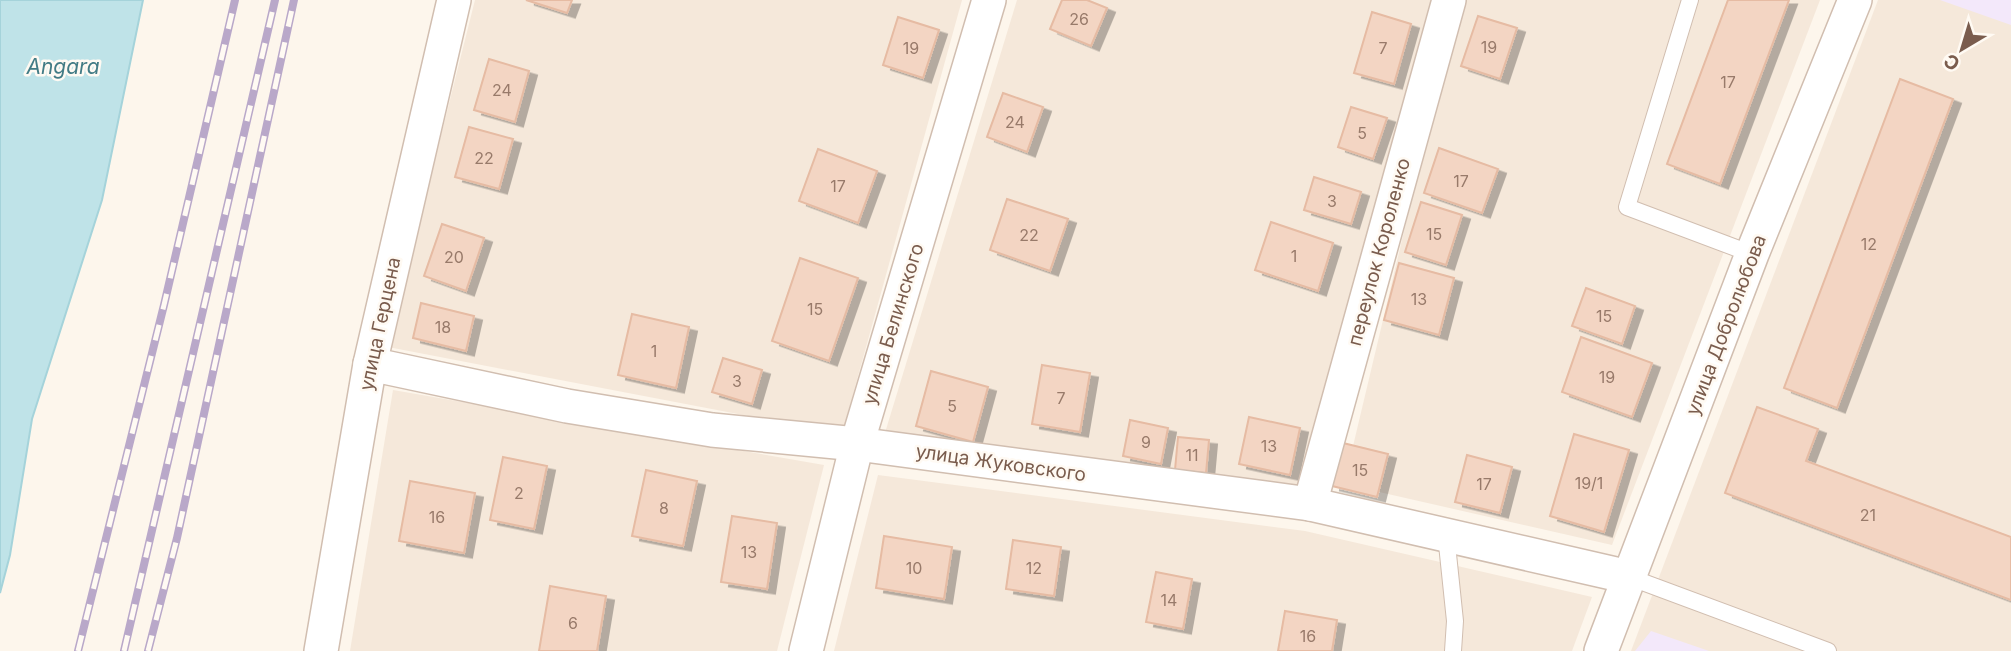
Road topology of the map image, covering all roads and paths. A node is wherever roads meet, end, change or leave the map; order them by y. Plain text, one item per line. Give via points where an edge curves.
1 (454, 0) edge
2 (989, 0) edge
3 (1449, 0) edge
4 (1690, 0) edge
5 (1855, 0) edge
6 (1752, 254) junction
7 (370, 364) junction
8 (857, 444) junction
9 (1310, 504) junction
10 (1446, 536) junction
11 (1629, 577) junction
12 (321, 651) edge
13 (806, 651) edge
14 (1453, 651) edge
15 (1601, 651) edge
16 (1828, 651) edge

1 - 7 street, улица Герцена
2 - 8 street, улица Белинского
3 - 9 street, переулок Короленко
4 - 6 lane via 1627,207
5 - 6 street, улица Добролюбова
6 - 11 street, улица Добролюбова
7 - 8 street, улица Жуковского via 567,406 712,430
7 - 12 street, улица Герцена
8 - 9 street, улица Жуковского
8 - 13 street, улица Белинского
9 - 10 street, улица Жуковского
10 - 11 street, улица Жуковского
10 - 14 lane via 1455,621
11 - 15 street, улица Добролюбова
11 - 16 lane

